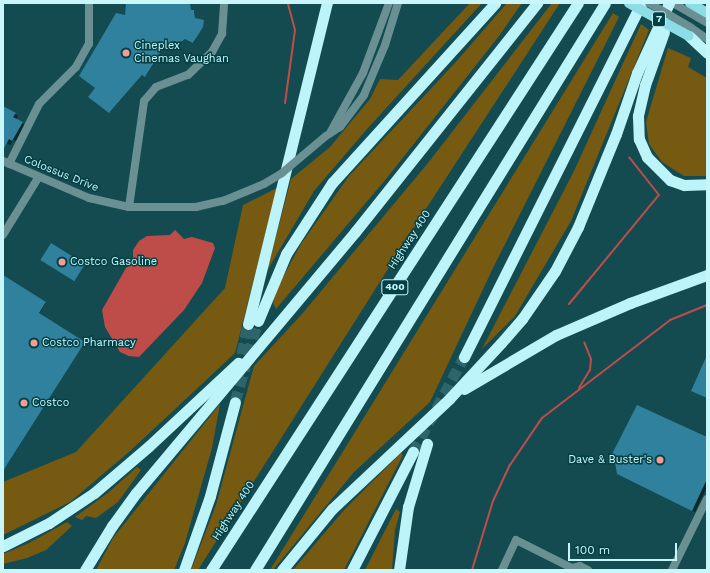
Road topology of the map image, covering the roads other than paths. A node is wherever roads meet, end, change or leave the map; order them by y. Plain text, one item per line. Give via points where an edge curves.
1 (89, 3) edge
2 (224, 3) edge
3 (327, 3) edge
4 (389, 3) edge
5 (398, 3) edge
6 (496, 3) edge
7 (537, 3) edge
8 (578, 3) edge
9 (605, 3) edge
10 (629, 3) edge
11 (641, 3) edge
12 (649, 3) edge
13 (669, 3) edge
14 (673, 3) edge
15 (690, 3) edge
16 (703, 14) edge
17 (707, 23) edge
18 (690, 32) junction
19 (707, 39) edge
20 (707, 48) edge
21 (707, 53) edge
22 (328, 134) junction
23 (6, 162) edge
24 (38, 178) junction
25 (707, 184) edge
26 (129, 208) junction
27 (3, 235) edge
28 (707, 275) edge
29 (271, 330) junction
30 (464, 357) tunnel mouth
31 (449, 400) junction
32 (235, 402) tunnel mouth
33 (427, 444) dead end
34 (413, 452) tunnel mouth
35 (707, 499) edge
36 (3, 546) edge
37 (572, 569) edge
38 (85, 570) edge
39 (184, 570) edge
40 (212, 570) edge
41 (255, 570) edge
42 (282, 570) edge
43 (352, 570) edge
44 (399, 570) edge
45 (502, 570) edge
46 (588, 570) edge
47 (672, 570) edge

1 - 23 street via 89,44 76,67 39,104
2 - 26 street via 222,34 212,52 188,75 156,87 144,101
3 - 6 highway via 253,322 286,254 332,183
4 - 22 street, Colossus Drive via 363,73
5 - 22 street, Colossus Drive via 385,45 364,95 340,127
7 - 29 highway via 355,232
8 - 40 highway, Highway 400 / 400
9 - 41 highway, 400
10 - 18 main road, 7, bridge
11 - 30 highway
12 - 18 street, bridge
13 - 31 highway via 637,73 616,134 578,227 555,271 522,318
14 - 16 street
14 - 25 highway via 645,85 638,116 639,140 647,157 670,180 684,185
15 - 16 main road
16 - 17 street
18 - 19 street
18 - 20 main road, 7
18 - 21 highway
22 - 26 street, Colossus Drive, bridge via 282,173 264,184 223,201 196,207
23 - 24 street, Colossus Drive
24 - 26 street, Colossus Drive via 89,198
24 - 27 street
28 - 31 highway via 630,303 556,335 503,364
29 - 36 highway via 161,436 99,488 49,523
29 - 38 highway via 123,509
31 - 42 highway via 332,509
32 - 39 highway via 210,496
33 - 44 highway via 408,506
34 - 43 highway
35 - 47 street
37 - 45 street via 516,540
37 - 46 street via 580,566

